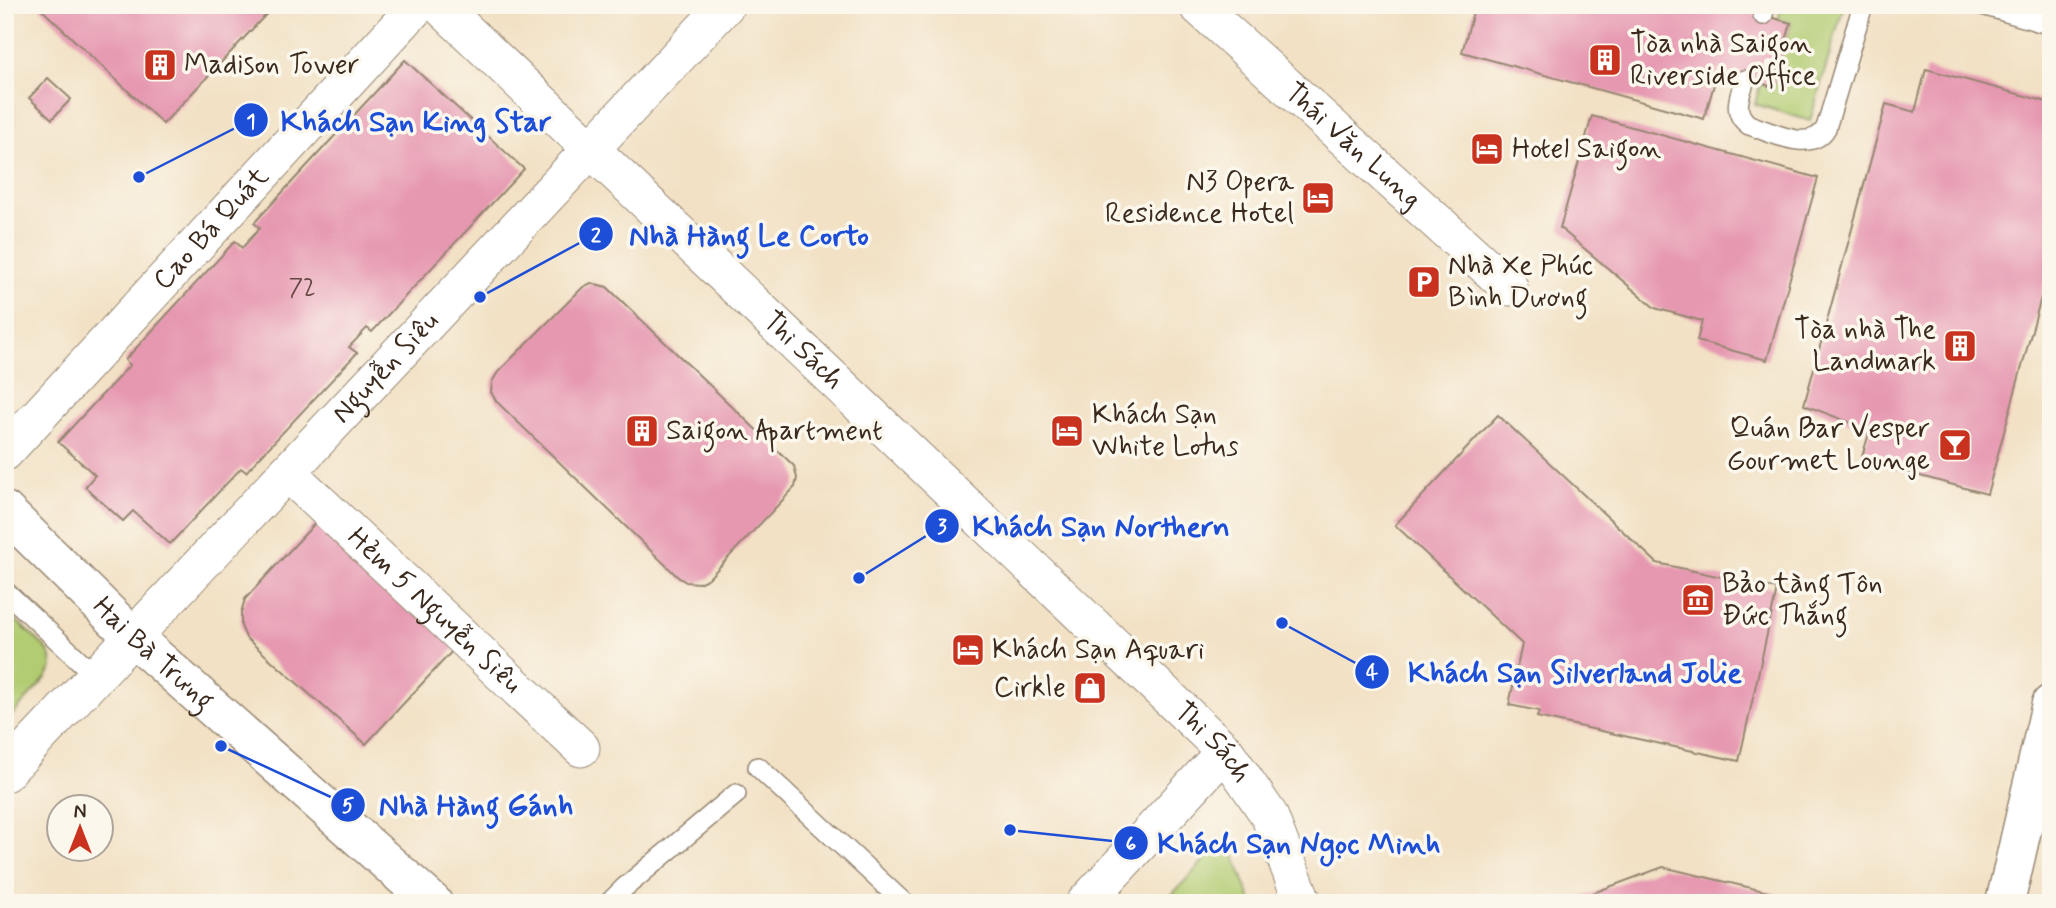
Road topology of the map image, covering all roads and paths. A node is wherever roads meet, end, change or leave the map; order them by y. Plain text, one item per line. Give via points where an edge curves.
1 (418, 5) edge
2 (439, 5) edge
3 (726, 5) edge
4 (1197, 5) edge
5 (1863, 5) edge
6 (1982, 5) edge
7 (2051, 25) edge
8 (1745, 80) dead end
9 (591, 149) junction
10 (1509, 286) dead end
11 (5, 452) edge
12 (288, 473) junction
13 (5, 511) edge
14 (5, 591) edge
15 (134, 638) junction
16 (97, 677) junction
17 (2051, 704) edge
18 (581, 748) dead end
19 (1225, 751) junction
20 (758, 767) dead end
21 (5, 773) edge
22 (736, 794) dead end
23 (433, 903) edge
24 (609, 903) edge
25 (904, 903) edge
26 (1085, 903) edge
27 (1303, 903) edge
28 (2005, 903) edge

1 - 11 street, Cao Bá Quát
2 - 9 street, Thi Sách
3 - 9 street, Nguyễn Siêu
4 - 10 street, Thái Văn Lung
5 - 8 lane via 1822,136 1803,142 1742,120 1738,103
6 - 7 lane
9 - 12 street, Nguyễn Siêu
9 - 19 street, Thi Sách
12 - 15 street, Nguyễn Siêu
12 - 18 street, Hẻm 5 Nguyễn Siêu
13 - 15 main road, Hai Bà Trưng
14 - 16 lane
15 - 16 street, Nguyễn Siêu
15 - 23 main road, Hai Bà Trưng
16 - 21 street, Nguyễn Siêu
17 - 28 main road
19 - 26 street
19 - 27 street, Thi Sách via 1269,815
20 - 25 lane
22 - 24 lane

